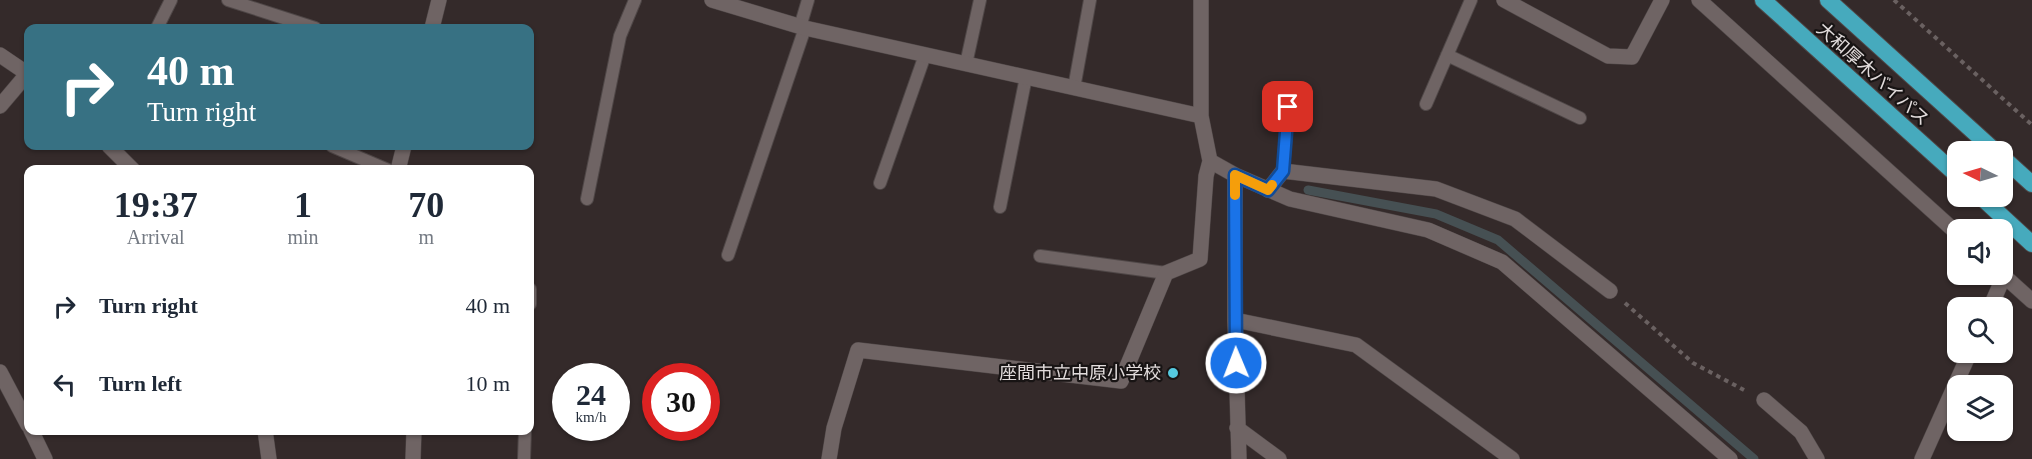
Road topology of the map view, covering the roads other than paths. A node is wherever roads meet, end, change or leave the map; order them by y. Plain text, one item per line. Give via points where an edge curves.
1 (171, 0) edge
2 (228, 0) edge
3 (439, 0) edge
4 (634, 0) edge
5 (712, 0) edge
6 (808, 0) edge
7 (980, 0) edge
8 (1090, 0) edge
9 (1201, 0) edge
10 (1471, 0) edge
11 (1504, 0) edge
12 (1662, 0) edge
13 (1699, 0) edge
14 (1763, 0) edge
15 (1828, 0) edge
16 (732, 3) edge
17 (159, 24) edge
18 (303, 24) edge
19 (433, 24) edge
20 (802, 27) junction
21 (0, 55) edge
22 (925, 55) junction
23 (1447, 55) junction
24 (966, 64) junction
25 (24, 70) edge
26 (1026, 77) junction
27 (24, 78) edge
28 (1074, 88) junction
29 (1426, 104) dead end
30 (0, 106) edge
31 (1288, 107) dead end
32 (1200, 116) junction
33 (1580, 117) dead end
34 (1984, 141) edge
35 (113, 150) edge
36 (341, 150) edge
37 (403, 150) edge
38 (1210, 161) junction
39 (128, 165) edge
40 (376, 165) edge
41 (399, 165) edge
42 (1947, 166) edge
43 (2013, 167) edge
44 (1283, 171) junction
45 (1235, 175) junction
46 (880, 183) dead end
47 (2032, 184) edge
48 (1268, 190) junction
49 (587, 200) dead end
50 (1000, 207) dead end
51 (1992, 207) edge
52 (1947, 224) edge
53 (2032, 244) edge
54 (728, 255) dead end
55 (1040, 256) dead end
56 (1166, 273) junction
57 (2013, 284) edge
58 (1610, 291) road end
59 (2032, 301) edge
60 (1235, 320) junction
61 (1965, 363) edge
62 (0, 372) edge
63 (1764, 400) road end
64 (24, 417) edge
65 (1237, 428) junction
66 (33, 435) edge
67 (266, 435) edge
68 (414, 435) edge
69 (525, 435) edge
70 (45, 459) edge
71 (269, 459) edge
72 (413, 459) edge
73 (524, 459) edge
74 (829, 459) edge
75 (1239, 459) edge
76 (1279, 459) edge
77 (1512, 459) edge
78 (1730, 459) edge
79 (1817, 459) edge
80 (1922, 459) edge

1 - 17 lane
2 - 18 lane
3 - 19 street
4 - 49 lane via 620,36
5 - 16 street
6 - 20 lane
7 - 24 lane
8 - 28 lane
9 - 32 street
10 - 23 lane
11 - 12 street via 1608,56 1632,57
13 - 52 street
14 - 42 highway, 大和厚木バイパス
15 - 34 highway, 大和厚木バイパス
16 - 20 street
20 - 22 street
20 - 54 lane
21 - 25 street
22 - 24 street
22 - 46 lane
23 - 29 lane
23 - 33 lane
24 - 26 street
26 - 28 street
26 - 50 lane
27 - 30 street
28 - 32 street
31 - 44 lane
32 - 38 street
35 - 39 street
36 - 40 lane
37 - 41 street
38 - 45 street
38 - 56 street via 1200,259
43 - 47 highway
44 - 48 street
44 - 58 street via 1436,189 1515,219
45 - 48 street
45 - 60 street
48 - 78 street via 1290,199 1428,230 1502,262
51 - 53 highway
55 - 56 lane
56 - 74 street via 1120,381 858,350 834,428
57 - 59 street
60 - 65 street
60 - 77 street via 1356,345
61 - 80 street
62 - 64 street
63 - 79 street via 1801,432
65 - 75 street
65 - 76 street
66 - 70 street
67 - 71 street
68 - 72 street
69 - 73 lane

